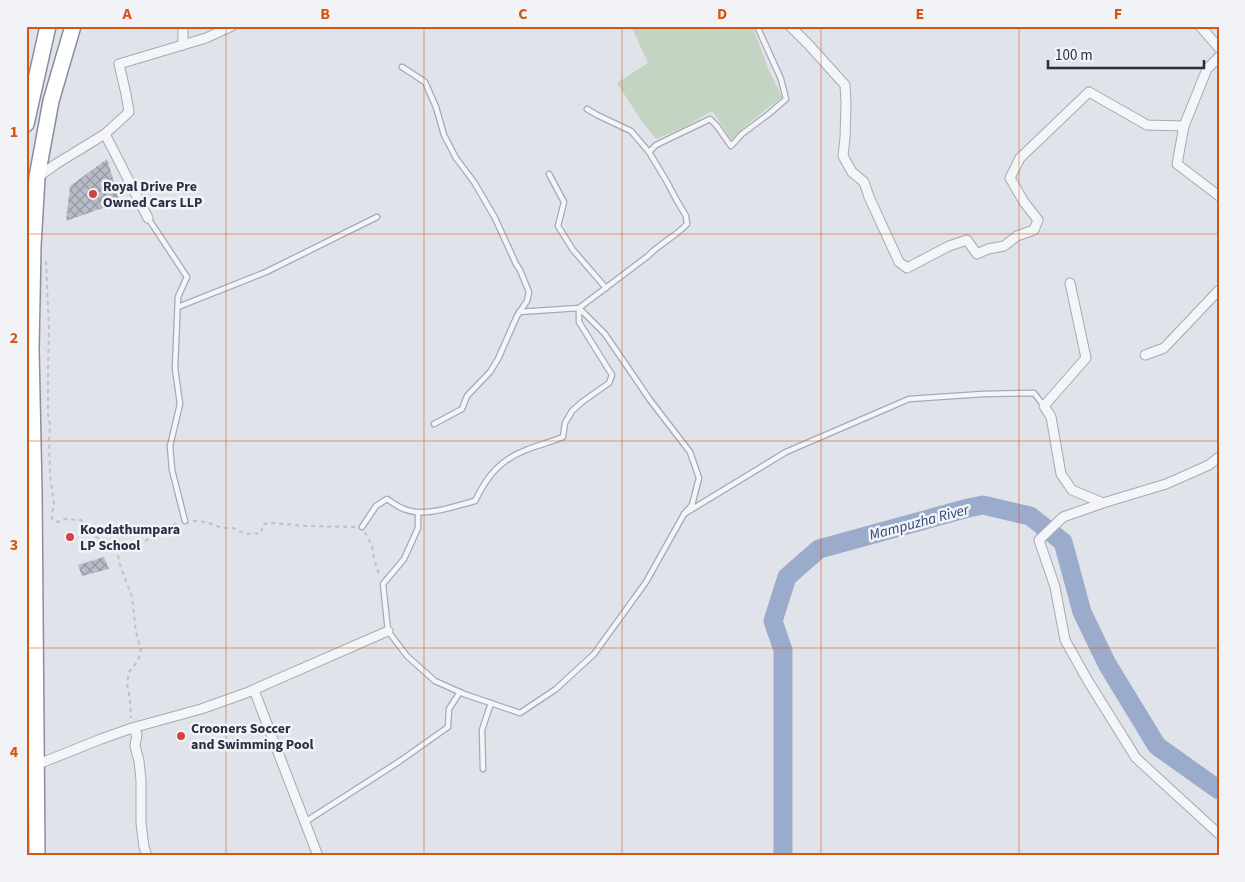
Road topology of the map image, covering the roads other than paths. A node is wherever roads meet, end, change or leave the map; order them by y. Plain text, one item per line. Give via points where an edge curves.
1 (48, 26) edge
2 (73, 26) edge
3 (183, 26) edge
4 (232, 26) edge
5 (757, 26) edge
6 (790, 26) edge
7 (1200, 26) edge
8 (183, 45) junction
9 (1219, 48) edge
10 (1219, 57) edge
11 (402, 67) dead end
12 (587, 109) dead end
13 (26, 124) edge
14 (1184, 126) junction
15 (105, 134) junction
16 (649, 152) junction
17 (549, 174) dead end
18 (37, 177) junction
19 (1219, 196) edge
20 (377, 217) dead end
21 (148, 218) joint
22 (1070, 283) dead end
23 (606, 288) junction
24 (1219, 290) edge
25 (178, 307) junction
26 (579, 308) junction
27 (519, 312) junction
28 (1145, 355) dead end
29 (1044, 406) junction
30 (434, 424) dead end
31 (1219, 458) edge
32 (1103, 503) junction
33 (418, 513) junction
34 (684, 514) junction
35 (185, 521) road end
36 (362, 527) road end
37 (388, 630) junction
38 (254, 690) junction
39 (460, 692) junction
40 (491, 703) junction
41 (132, 728) junction
42 (36, 765) junction
43 (483, 769) dead end
44 (305, 822) junction
45 (1219, 834) edge
46 (37, 856) edge
47 (147, 856) edge
48 (318, 856) edge

1 - 13 highway
2 - 18 highway via 51,100
3 - 8 street
4 - 8 street
5 - 16 lane via 781,78 786,99 731,146 710,119 656,145
6 - 14 street via 845,85 843,156 852,172 864,182 899,262 907,268 967,240 977,254 1004,246 1017,236 1034,230 1038,220 1010,178 1020,158 1089,92 1148,125
7 - 9 street
8 - 15 street via 119,64 129,112
10 - 14 street via 1207,69
11 - 27 lane via 425,82 444,135 495,218 520,270 529,292
12 - 16 lane via 631,131
14 - 19 street via 1177,164
15 - 18 street
15 - 21 street
16 - 23 lane via 686,216 687,224
17 - 23 lane via 564,202 558,226
18 - 42 highway via 31,349
20 - 25 lane via 266,272
21 - 25 lane via 188,277 178,297
22 - 29 street via 1086,358
23 - 26 lane
24 - 28 street via 1164,348
25 - 35 lane via 175,368 180,404 170,446 172,470
26 - 27 lane
26 - 33 lane via 579,322 612,376 609,383 572,411 565,423 563,437 507,459 483,484 475,501
26 - 34 lane via 605,334 690,452 699,478 692,505
27 - 30 lane via 498,359 467,396 462,409
29 - 32 street via 1051,417 1061,474 1072,490
29 - 34 lane via 1034,393 909,399 786,452
31 - 32 street via 1166,484
32 - 45 street via 1063,517 1039,540 1055,587 1065,640 1136,758
33 - 36 lane via 387,499 376,506
33 - 37 lane via 418,528 404,559 383,584
34 - 40 lane via 646,582 594,654 556,689 520,713
37 - 38 street
37 - 39 lane via 407,656 435,681
38 - 41 street
38 - 44 street
39 - 40 lane
39 - 44 lane via 449,709 448,727 400,762
40 - 43 lane via 482,730
41 - 42 street
41 - 47 street via 137,734 141,823
42 - 46 highway
44 - 48 street

